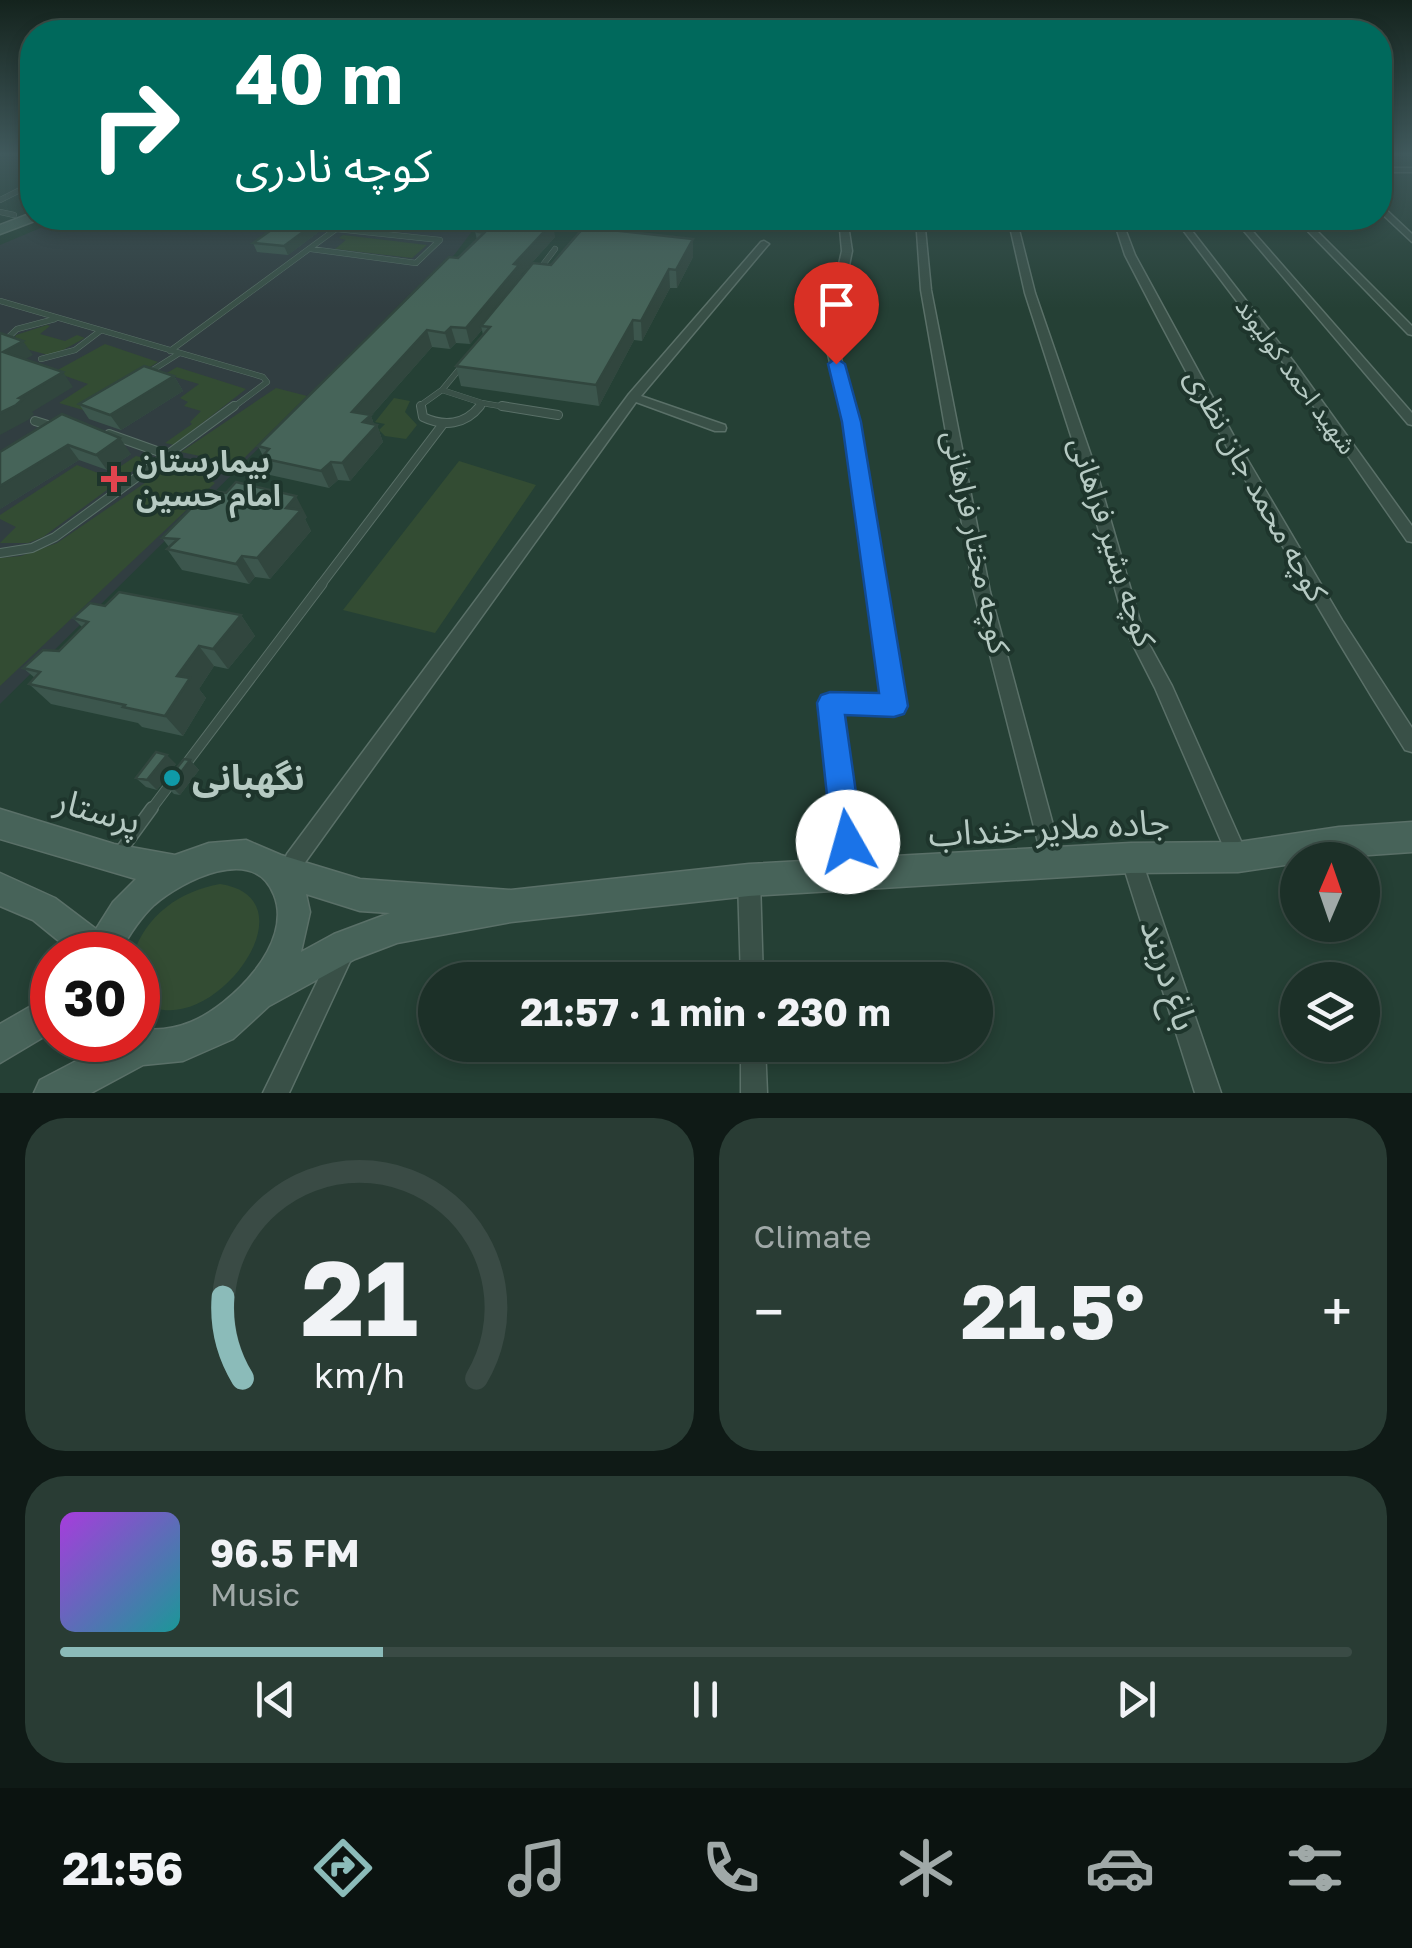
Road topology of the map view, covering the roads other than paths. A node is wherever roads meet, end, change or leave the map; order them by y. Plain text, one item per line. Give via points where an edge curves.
1 (1392, 219) edge
2 (336, 230) edge
3 (346, 230) edge
4 (844, 230) edge
5 (921, 230) edge
6 (1015, 230) edge
7 (1122, 230) edge
8 (1187, 230) edge
9 (1247, 230) edge
10 (1311, 230) edge
11 (1412, 238) edge
12 (764, 244) dead end
13 (312, 249) junction
14 (555, 249) dead end
15 (535, 276) edge
16 (0, 301) edge
17 (60, 319) junction
18 (100, 330) junction
19 (4, 332) edge
20 (1412, 332) edge
21 (0, 344) edge
22 (174, 352) junction
23 (40, 360) edge
24 (466, 361) edge
25 (133, 382) edge
26 (442, 390) junction
27 (633, 398) junction
28 (482, 403) junction
29 (558, 415) dead end
30 (1412, 421) edge
31 (34, 422) dead end
32 (442, 424) junction
33 (720, 428) dead end
34 (104, 432) edge
35 (45, 438) edge
36 (168, 456) junction
37 (1412, 536) edge
38 (0, 553) edge
39 (1412, 744) edge
40 (0, 824) edge
41 (1412, 837) edge
42 (1238, 857) junction
43 (1131, 858) junction
44 (114, 860) junction
45 (1053, 862) junction
46 (285, 865) junction
47 (175, 871) junction
48 (852, 877) junction
49 (750, 880) junction
50 (0, 889) edge
51 (511, 906) junction
52 (73, 932) edge
53 (112, 932) edge
54 (346, 946) junction
55 (752, 962) edge
56 (256, 996) junction
57 (30, 1026) edge
58 (0, 1045) edge
59 (160, 1046) edge
60 (100, 1062) edge
61 (753, 1062) edge
62 (53, 1093) edge
63 (276, 1093) edge
64 (754, 1093) edge
65 (1208, 1093) edge

1 - 11 street
2 - 13 lane
3 - 13 lane via 440,240 416,263
4 - 48 street via 847,251 829,334 851,422 894,706 830,703
5 - 45 street, کوچه مختار فراهانی via 926,290 982,592
6 - 42 street, کوچه بشیر فراهانی via 1136,635
7 - 39 street, کوچه محمد جان نظری via 1145,285 1276,525
8 - 37 street, شهید احمد کولیوند
9 - 30 street
10 - 20 street
12 - 27 street
13 - 22 lane
14 - 15 lane
16 - 17 lane
17 - 18 lane
17 - 19 lane
18 - 22 lane
18 - 23 lane via 86,345
19 - 21 lane
22 - 25 lane
22 - 36 lane via 267,382
24 - 26 lane
26 - 28 lane
26 - 32 lane via 425,399 420,411
27 - 33 street
27 - 46 street
28 - 29 lane
28 - 32 lane via 467,419
31 - 35 lane via 60,428
32 - 44 lane
34 - 36 lane
36 - 38 lane via 55,537
40 - 44 main road, پرستار
41 - 42 main road, جاده ملایر-خنداب
42 - 43 main road, جاده ملایر-خنداب
43 - 45 main road, جاده ملایر-خنداب
43 - 65 street, باغ دربند
44 - 47 main road, پرستار
45 - 48 main road, جاده ملایر-خنداب
46 - 47 main road via 231,854
46 - 51 main road via 360,895
46 - 56 main road via 292,912 288,941
47 - 53 main road via 144,893
48 - 49 main road, جاده ملایر-خنداب
49 - 51 main road, جاده ملایر-خنداب
49 - 55 street
50 - 52 main road via 44,909
51 - 54 main road via 397,927
54 - 56 main road
54 - 63 street
56 - 59 main road via 202,1037
57 - 58 main road
60 - 62 main road
61 - 64 street

